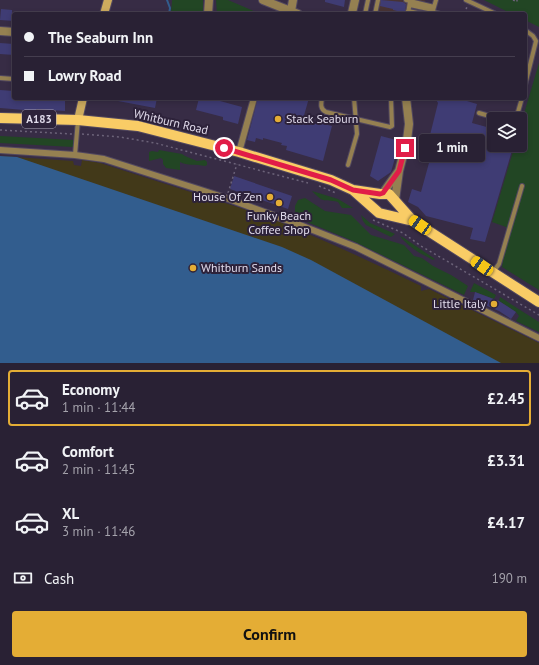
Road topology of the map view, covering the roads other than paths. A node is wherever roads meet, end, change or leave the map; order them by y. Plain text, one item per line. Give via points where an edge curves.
1 (108, 0) edge
2 (209, 0) edge
3 (263, 0) edge
4 (293, 0) edge
5 (355, 0) edge
6 (368, 0) edge
7 (378, 0) edge
8 (436, 0) edge
9 (466, 0) edge
10 (474, 1) edge
11 (409, 2) edge
12 (278, 10) edge
13 (433, 11) edge
14 (105, 12) edge
15 (208, 12) edge
16 (289, 12) edge
17 (294, 12) edge
18 (352, 12) edge
19 (365, 12) edge
20 (375, 12) edge
21 (408, 12) edge
22 (493, 12) edge
23 (0, 31) edge
24 (12, 32) edge
25 (527, 32) edge
26 (527, 77) edge
27 (0, 78) edge
28 (12, 79) edge
29 (83, 100) edge
30 (253, 100) edge
31 (322, 100) edge
32 (354, 100) edge
33 (391, 100) edge
34 (406, 100) edge
35 (521, 100) edge
36 (518, 112) edge
37 (479, 113) dead end
38 (487, 115) edge
39 (0, 118) edge
40 (356, 119) junction
41 (78, 120) junction
42 (0, 150) edge
43 (239, 152) junction
44 (76, 155) junction
45 (348, 165) dead end
46 (399, 171) junction
47 (522, 186) dead end
48 (353, 190) junction
49 (381, 194) junction
50 (395, 201) junction
51 (376, 214) junction
52 (413, 220) junction
53 (493, 273) junction
54 (539, 302) edge
55 (539, 338) edge

1 - 14 main road
2 - 15 street
3 - 12 street
4 - 17 street
5 - 18 street
6 - 19 lane
7 - 20 lane
8 - 13 lane
9 - 10 lane
10 - 22 lane
11 - 13 lane
11 - 21 lane
12 - 16 street
23 - 24 street
25 - 26 lane via 536,41
27 - 28 lane
29 - 41 main road
30 - 43 street
31 - 40 lane via 323,110
32 - 40 lane
33 - 40 lane via 392,126
34 - 46 street via 409,124
35 - 36 lane
37 - 38 lane
39 - 41 main road, Whitburn Road / A183
40 - 45 lane via 356,134
41 - 43 main road, Whitburn Road / A183 via 138,126
41 - 44 lane
42 - 44 street
43 - 48 main road, Whitburn Road / A183 via 331,180
44 - 55 street via 104,159 300,224 356,247
46 - 49 street
46 - 50 street
47 - 53 lane via 499,264
48 - 49 main road, A183
48 - 51 main road, A183
49 - 50 main road, A183 via 389,194
49 - 51 main road via 374,201
50 - 51 main road via 395,209 390,214
50 - 52 main road, A183
51 - 52 main road, A183
52 - 53 main road, A183
53 - 54 main road, A183

